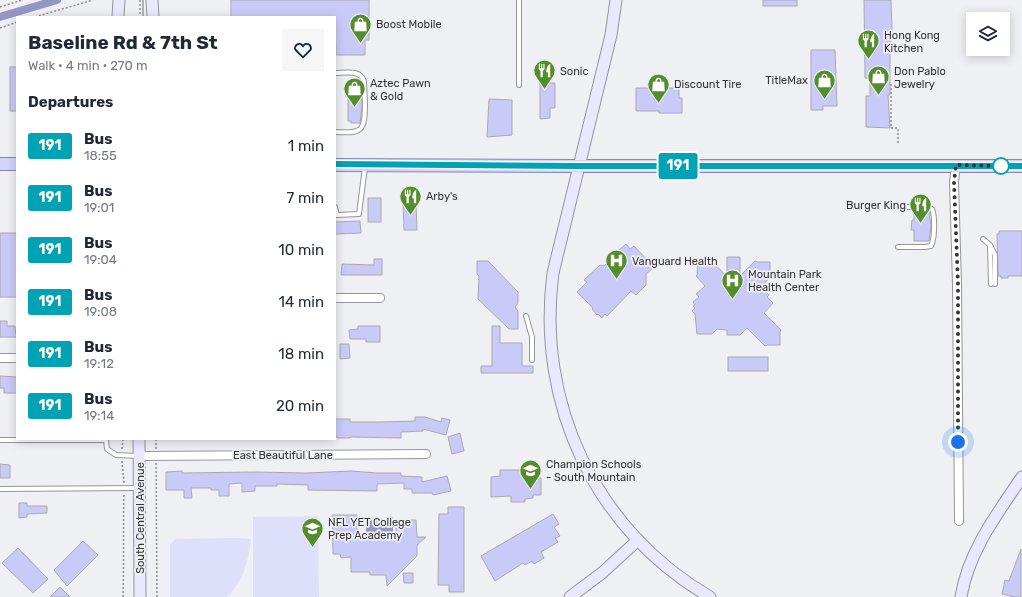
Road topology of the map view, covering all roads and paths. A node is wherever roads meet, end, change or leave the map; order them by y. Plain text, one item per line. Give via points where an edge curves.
1 (22, 0) edge
2 (93, 0) edge
3 (119, 0) edge
4 (140, 0) edge
5 (152, 0) edge
6 (519, 0) edge
7 (616, 0) edge
8 (0, 6) edge
9 (39, 16) edge
10 (118, 16) edge
11 (140, 16) edge
12 (152, 16) edge
13 (16, 22) edge
14 (0, 28) edge
15 (336, 73) edge
16 (519, 84) dead end
17 (891, 84) dead end
18 (336, 132) edge
19 (898, 144) dead end
20 (0, 164) edge
21 (16, 164) edge
22 (336, 164) edge
23 (365, 165) junction
24 (956, 165) junction
25 (579, 166) junction
26 (1022, 166) edge
27 (899, 207) dead end
28 (336, 211) edge
29 (982, 239) dead end
30 (898, 247) dead end
31 (993, 284) dead end
32 (336, 298) edge
33 (380, 298) dead end
34 (526, 316) dead end
35 (0, 358) edge
36 (16, 358) edge
37 (532, 360) dead end
38 (0, 440) edge
39 (123, 440) edge
40 (139, 440) edge
41 (156, 440) edge
42 (426, 454) dead end
43 (122, 456) junction
44 (139, 456) junction
45 (156, 456) junction
46 (1022, 477) edge
47 (124, 488) junction
48 (140, 488) junction
49 (0, 489) edge
50 (959, 521) dead end
51 (638, 540) junction
52 (123, 597) edge
53 (140, 597) edge
54 (157, 597) edge
55 (570, 597) edge
56 (710, 597) edge
57 (961, 597) edge

1 - 8 path
2 - 9 path
3 - 10 street
4 - 11 path
5 - 12 street
6 - 16 lane
7 - 25 street via 611,35
13 - 14 path
15 - 18 lane via 356,73 363,78 365,117 360,129
17 - 19 path via 891,128 898,128
20 - 21 main road
22 - 23 main road
23 - 25 main road
23 - 28 lane via 360,214 337,215
24 - 25 main road
24 - 26 main road
24 - 50 street via 954,182 958,284
25 - 51 street via 551,288 550,329 553,363 566,421 580,456 609,506
27 - 30 lane via 932,209 934,238 931,246
29 - 31 lane via 990,245 995,255
32 - 33 street
34 - 37 lane via 532,337
35 - 36 street
38 - 43 lane via 106,440 107,449
39 - 43 path
40 - 44 street, South Central Avenue
41 - 45 path
42 - 45 street, East Beautiful Lane
43 - 44 lane
43 - 47 path
44 - 45 street, East Beautiful Lane
44 - 48 street, South Central Avenue
45 - 54 path
46 - 57 street via 978,547 968,570
47 - 48 lane
47 - 49 lane
47 - 52 path
48 - 53 street, South Central Avenue
51 - 55 street via 602,573
51 - 56 street via 666,568

